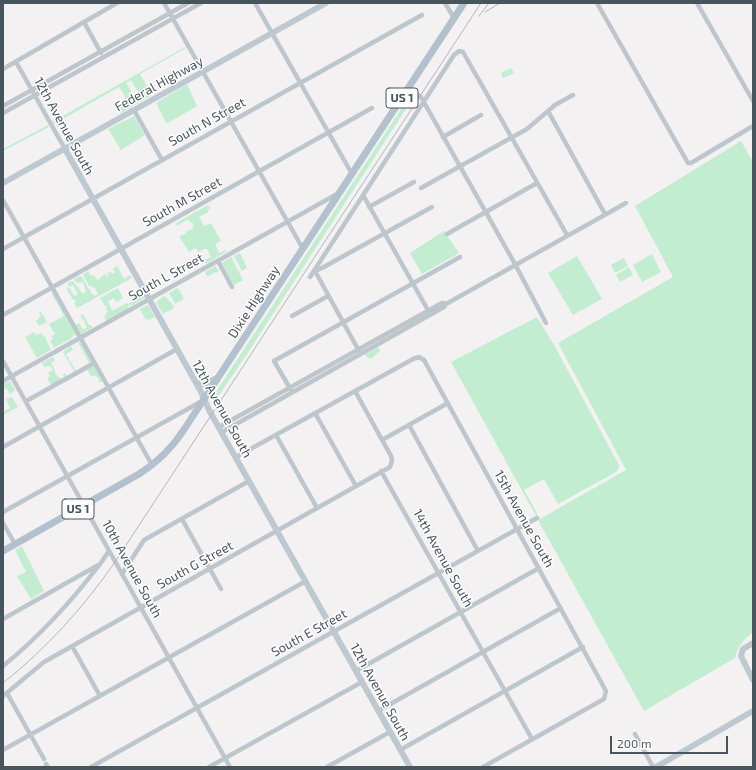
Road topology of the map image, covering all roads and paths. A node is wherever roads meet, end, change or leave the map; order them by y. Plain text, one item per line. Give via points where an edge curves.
1 (117, 3) edge
2 (164, 3) edge
3 (188, 3) edge
4 (201, 3) edge
5 (255, 3) edge
6 (326, 3) edge
7 (445, 3) edge
8 (464, 3) edge
9 (597, 3) edge
10 (697, 3) edge
11 (170, 13) junction
12 (422, 15) dead end
13 (173, 18) junction
14 (454, 18) junction
15 (84, 22) junction
16 (272, 33) junction
17 (101, 52) junction
18 (104, 58) junction
19 (16, 62) junction
20 (3, 69) edge
21 (203, 72) junction
22 (300, 83) junction
23 (408, 88) junction
24 (32, 90) junction
25 (573, 95) dead end
26 (35, 96) junction
27 (753, 101) edge
28 (424, 102) junction
29 (3, 106) edge
30 (372, 108) dead end
31 (134, 110) junction
32 (548, 111) junction
33 (3, 114) edge
34 (481, 115) dead end
35 (231, 122) junction
36 (753, 126) edge
37 (328, 133) junction
38 (443, 137) junction
39 (512, 138) junction
40 (65, 149) junction
41 (162, 160) junction
42 (460, 166) junction
43 (259, 172) junction
44 (352, 174) junction
45 (414, 182) dead end
46 (3, 183) edge
47 (537, 183) junction
48 (421, 188) dead end
49 (340, 193) junction
50 (363, 195) junction
51 (93, 199) junction
52 (3, 200) edge
53 (626, 203) dead end
54 (370, 207) junction
55 (432, 207) dead end
56 (485, 212) junction
57 (605, 214) junction
58 (287, 222) junction
59 (384, 234) junction
60 (447, 234) dead end
61 (567, 236) junction
62 (24, 237) junction
63 (3, 249) edge
64 (120, 249) junction
65 (303, 249) junction
66 (460, 257) dead end
67 (218, 261) junction
68 (515, 264) junction
69 (315, 271) junction
70 (310, 277) dead end
71 (412, 284) junction
72 (232, 287) dead end
73 (52, 288) junction
74 (328, 296) junction
75 (148, 300) junction
76 (429, 313) junction
77 (3, 315) edge
78 (292, 316) dead end
79 (343, 322) junction
80 (546, 323) dead end
81 (80, 338) junction
82 (177, 349) junction
83 (360, 352) junction
84 (3, 362) edge
85 (91, 365) dead end
86 (11, 376) junction
87 (219, 378) junction
88 (3, 381) edge
89 (196, 383) junction
90 (108, 388) junction
91 (291, 390) junction
92 (354, 391) junction
93 (204, 399) junction
94 (28, 400) dead end
95 (448, 403) junction
96 (315, 413) junction
97 (409, 425) junction
98 (39, 426) junction
99 (220, 430) junction
100 (276, 435) junction
101 (136, 437) junction
102 (382, 440) junction
103 (3, 447) edge
104 (236, 457) junction
105 (152, 465) junction
106 (382, 472) junction
107 (67, 476) junction
108 (249, 481) junction
109 (356, 486) junction
110 (83, 506) junction
111 (317, 508) junction
112 (3, 512) edge
113 (537, 518) dead end
114 (182, 519) junction
115 (3, 523) edge
116 (517, 529) junction
117 (277, 531) junction
118 (15, 544) junction
119 (3, 551) edge
120 (109, 551) junction
121 (478, 551) junction
122 (100, 564) junction
123 (539, 568) junction
124 (210, 569) junction
125 (439, 573) junction
126 (122, 574) junction
127 (306, 581) junction
128 (221, 589) dead end
129 (141, 608) junction
130 (561, 608) junction
131 (461, 612) junction
132 (3, 619) edge
133 (334, 631) junction
134 (753, 643) edge
135 (72, 646) junction
136 (583, 647) junction
137 (483, 652) junction
138 (169, 658) junction
139 (3, 666) edge
140 (356, 671) junction
141 (753, 680) edge
142 (362, 682) junction
143 (505, 691) junction
144 (5, 694) edge
145 (100, 696) junction
146 (197, 708) junction
147 (378, 710) junction
148 (753, 711) edge
149 (390, 732) junction
150 (635, 734) dead end
151 (31, 735) junction
152 (532, 739) junction
153 (3, 750) edge
154 (400, 750) junction
155 (225, 758) junction
156 (46, 763) edge
157 (91, 767) edge
158 (209, 767) edge
159 (230, 767) edge
160 (327, 767) edge
161 (410, 767) edge
162 (483, 767) edge
163 (654, 767) edge

1 - 15 street
2 - 11 street
3 - 11 street
4 - 13 street
5 - 16 street
6 - 16 street, Federal Highway
7 - 14 street
8 - 14 main road, Dixie Highway / US 1
9 - 36 street via 686,161 691,163
10 - 27 street
11 - 13 street
11 - 17 street
12 - 22 street, South N Street
13 - 18 street
13 - 21 street
14 - 23 main road, Dixie Highway / US 1
15 - 17 street
15 - 19 street
16 - 21 street, Federal Highway
16 - 22 street
17 - 18 street
17 - 24 street
18 - 26 street
19 - 20 street
19 - 24 street, 12th Avenue South
21 - 31 street, Federal Highway
21 - 35 street
22 - 35 street, South N Street
22 - 37 street
23 - 28 street
23 - 44 main road, Dixie Highway / US 1
24 - 26 street, 12th Avenue South
24 - 29 street
25 - 32 street
26 - 33 street
26 - 40 street, 12th Avenue South
28 - 38 street
28 - 39 street via 454,55 459,51 463,52
28 - 50 street
30 - 37 street, South M Street
31 - 40 street, Federal Highway
31 - 41 street
32 - 39 street via 532,126
32 - 57 street
34 - 38 street
35 - 41 street, South N Street
35 - 43 street
37 - 43 street, South M Street
37 - 44 street
38 - 42 street
39 - 42 street
39 - 47 street
40 - 46 street, Federal Highway
40 - 51 street, 12th Avenue South
41 - 51 street, South N Street
42 - 48 street
42 - 56 street
43 - 58 street
43 - 64 street, South M Street
44 - 49 main road, Dixie Highway / US 1
45 - 54 street
47 - 56 street
47 - 61 street
49 - 58 street, South L Street
49 - 65 main road, Dixie Highway / US 1
50 - 54 street
50 - 69 street via 317,264
51 - 62 street, South N Street
51 - 64 street, 12th Avenue South
52 - 62 street
53 - 57 street
54 - 59 street
55 - 59 street
56 - 60 street
56 - 68 street
57 - 61 street
58 - 65 street
58 - 67 street, South L Street
59 - 69 street
59 - 71 street
61 - 68 street
62 - 63 street, South N Street
62 - 73 street
64 - 73 street, South M Street
64 - 75 street, 12th Avenue South
65 - 87 main road, Dixie Highway / US 1
66 - 71 street
67 - 72 street
67 - 75 street, South L Street
68 - 76 street via 444,307
68 - 80 street
69 - 70 street
69 - 74 street
71 - 76 street
71 - 79 street
73 - 77 street, South M Street
73 - 81 street
74 - 78 street
74 - 79 street
75 - 81 street, South L Street
75 - 82 street, 12th Avenue South
76 - 83 street
79 - 83 street
79 - 91 street via 274,361
81 - 86 street, South L Street
81 - 90 street
82 - 89 street, 12th Avenue South
82 - 90 street
83 - 91 street
84 - 86 street, 10th Avenue South
85 - 94 street
86 - 88 street, South L Street
86 - 98 street, 10th Avenue South
87 - 89 street via 204,384
87 - 93 main road, Dixie Highway / US 1
89 - 93 street, 12th Avenue South
90 - 98 street
90 - 101 street
91 - 99 street
92 - 95 street, 15th Avenue South via 413,358 418,358 424,360
92 - 96 street
92 - 102 street
93 - 99 street, 12th Avenue South
93 - 101 street
93 - 105 main road, Dixie Highway / US 1 via 177,440
95 - 97 street
95 - 116 street, 15th Avenue South
96 - 100 street
96 - 109 street
97 - 102 street
97 - 121 street
98 - 103 street
98 - 107 street, 10th Avenue South
99 - 104 street, 12th Avenue South
100 - 104 street
100 - 111 street
101 - 105 street
101 - 107 street
102 - 106 street via 392,461
104 - 108 street, 12th Avenue South
105 - 110 main road, Dixie Highway / US 1
106 - 109 street, South G Street
106 - 125 street, 14th Avenue South
107 - 110 street, 10th Avenue South
107 - 112 street
108 - 114 street
108 - 117 street, 12th Avenue South
109 - 111 street, South G Street
110 - 118 main road, Dixie Highway / US 1
110 - 120 street, 10th Avenue South
111 - 117 street, South G Street
113 - 116 street, South E Street
114 - 124 street
114 - 126 street via 144,540
115 - 118 street
116 - 121 street, South E Street
116 - 123 street, 15th Avenue South
117 - 124 street, South G Street
117 - 127 street, 12th Avenue South
118 - 119 main road, Dixie Highway / US 1
120 - 122 street
120 - 126 street, 10th Avenue South
121 - 125 street, South E Street
122 - 132 street
122 - 139 street via 56,618
123 - 130 street, 15th Avenue South
123 - 131 street
124 - 128 street
124 - 129 street, South G Street
125 - 131 street, 14th Avenue South
125 - 133 street, South E Street
126 - 129 street, 10th Avenue South
127 - 133 street, 12th Avenue South
127 - 138 street
129 - 135 street, South G Street
129 - 138 street, 10th Avenue South
130 - 136 street, 15th Avenue South
130 - 137 street
131 - 137 street, 14th Avenue South
131 - 140 street
133 - 140 street, 12th Avenue South
133 - 146 street, South E Street
134 - 141 street via 743,649 741,654
135 - 144 street, South G Street via 44,662
135 - 145 street
136 - 143 street
136 - 152 street, 15th Avenue South via 605,688 604,698
137 - 143 street, 14th Avenue South
137 - 147 street
138 - 145 street
138 - 146 street, 10th Avenue South
140 - 142 street, 12th Avenue South
142 - 147 street, 12th Avenue South
142 - 155 street
143 - 152 street, 14th Avenue South
143 - 154 street
144 - 151 street
145 - 151 street
146 - 155 street, 10th Avenue South
146 - 157 street, South E Street
147 - 149 street, 12th Avenue South
148 - 163 street
149 - 154 street, 12th Avenue South
149 - 160 street
150 - 163 street
151 - 153 street
151 - 156 street
152 - 162 street
154 - 161 street, 12th Avenue South
155 - 158 street
155 - 159 street, 10th Avenue South

